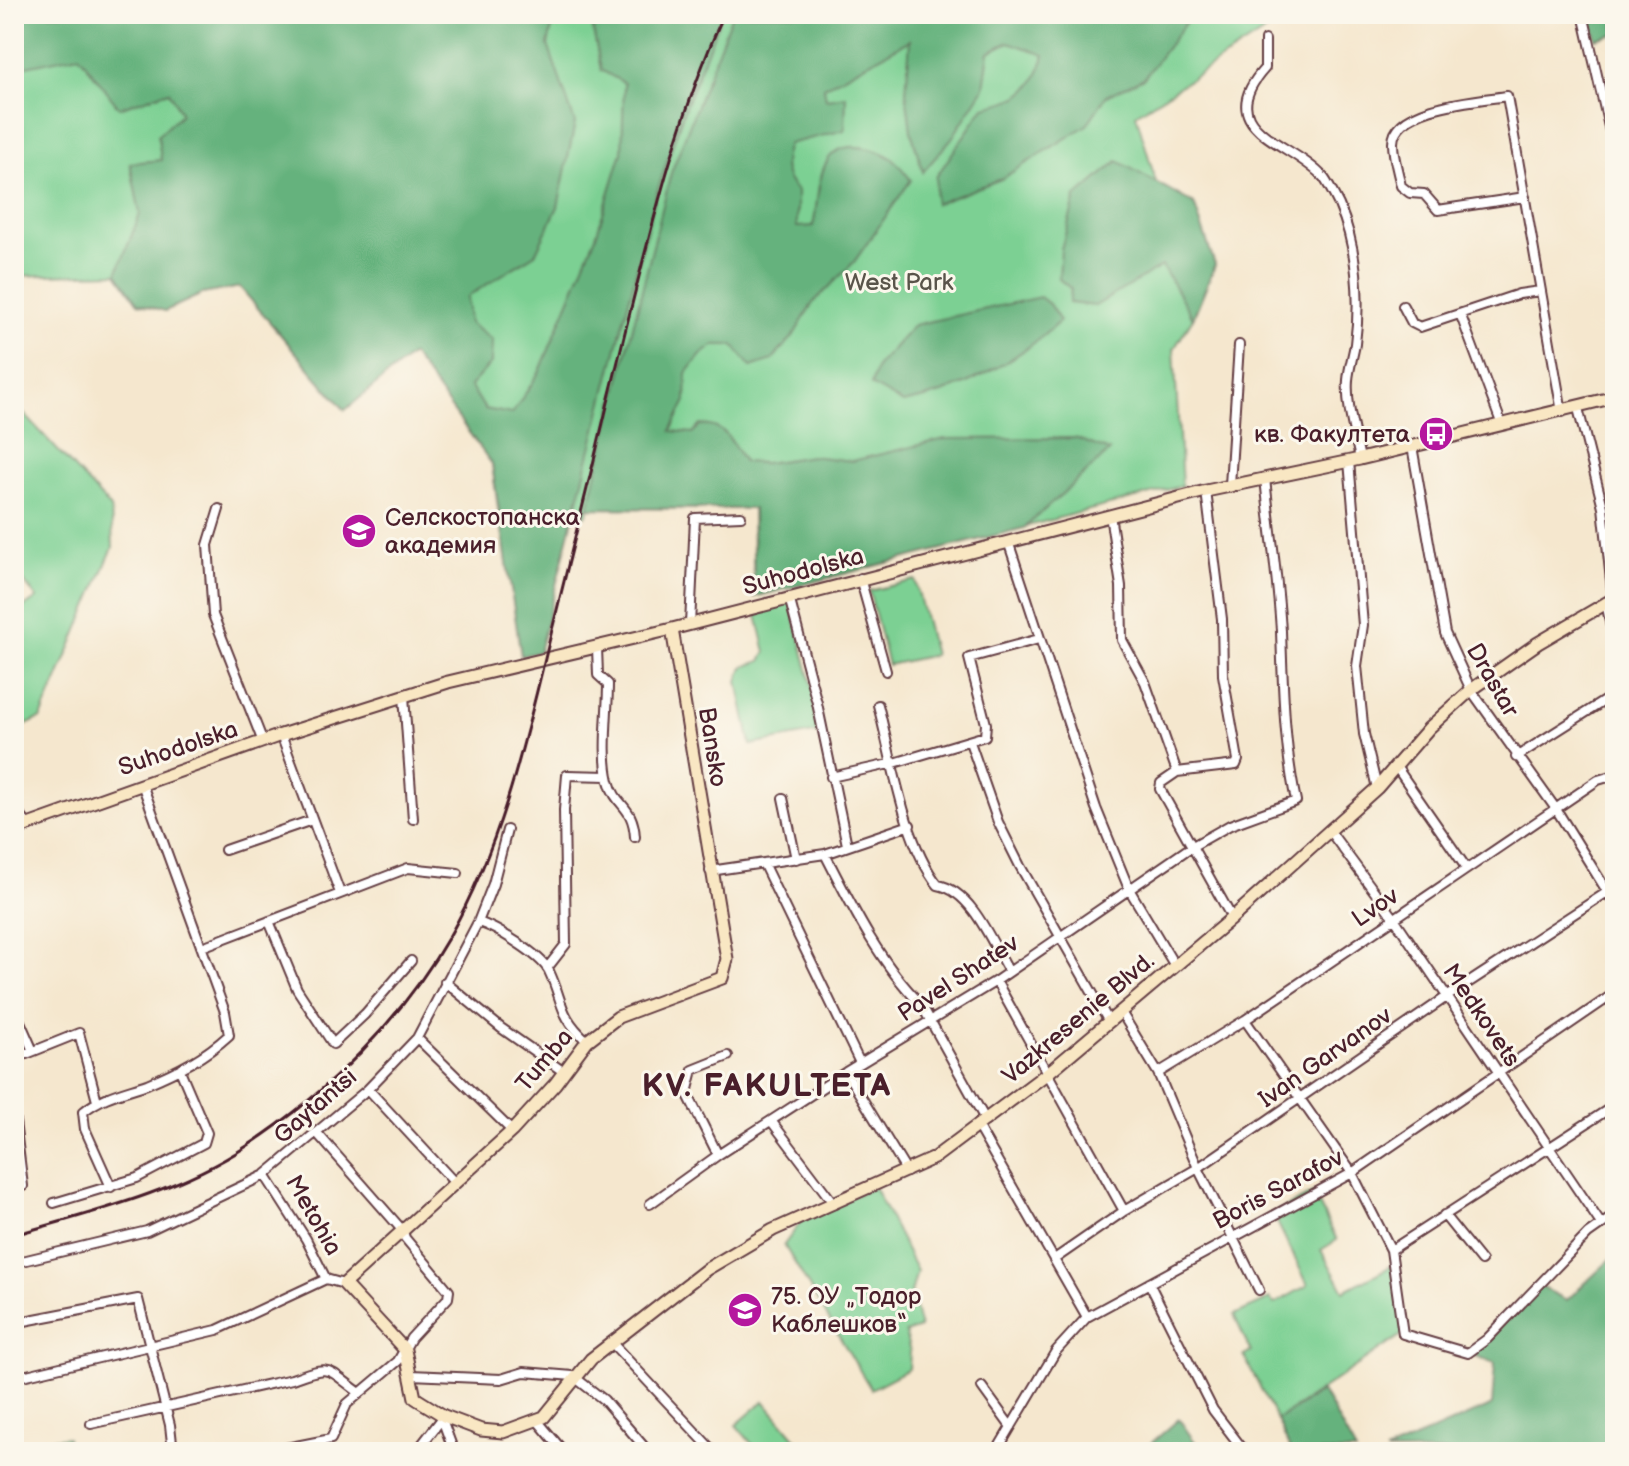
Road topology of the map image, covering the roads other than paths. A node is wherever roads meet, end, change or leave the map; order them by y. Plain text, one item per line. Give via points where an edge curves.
1 (1583, 14) edge
2 (1265, 40) dead end
3 (1615, 153) edge
4 (1525, 197) junction
5 (1540, 291) junction
6 (1403, 306) dead end
7 (1461, 316) junction
8 (1239, 345) dead end
9 (1615, 397) edge
10 (1578, 408) junction
11 (1562, 412) junction
12 (1502, 425) junction
13 (1412, 446) junction
14 (1354, 460) junction
15 (1265, 478) junction
16 (1230, 485) junction
17 (1206, 491) junction
18 (219, 509) dead end
19 (1110, 515) junction
20 (741, 516) dead end
21 (1008, 541) junction
22 (860, 578) junction
23 (789, 597) junction
24 (1611, 600) edge
25 (690, 625) junction
26 (672, 629) junction
27 (1039, 639) junction
28 (597, 647) junction
29 (1615, 647) edge
30 (886, 671) dead end
31 (1471, 690) junction
32 (1615, 694) edge
33 (404, 696) junction
34 (878, 705) dead end
35 (281, 735) junction
36 (263, 742) junction
37 (970, 742) junction
38 (1516, 757) junction
39 (894, 763) junction
40 (1397, 768) junction
41 (1177, 772) junction
42 (1615, 775) edge
43 (608, 776) junction
44 (831, 777) junction
45 (142, 784) junction
46 (1377, 788) junction
47 (783, 798) dead end
48 (14, 807) edge
49 (1556, 809) junction
50 (413, 819) dead end
51 (312, 820) junction
52 (27, 824) junction
53 (910, 825) junction
54 (14, 830) edge
55 (507, 830) dead end
56 (1329, 830) junction
57 (635, 837) dead end
58 (847, 845) junction
59 (1191, 847) junction
60 (225, 850) dead end
61 (825, 854) junction
62 (796, 859) junction
63 (764, 865) junction
64 (1467, 869) junction
65 (710, 871) junction
66 (458, 873) dead end
67 (1612, 888) edge
68 (1129, 889) junction
69 (340, 893) junction
70 (1615, 904) edge
71 (1232, 918) junction
72 (1394, 918) junction
73 (269, 921) junction
74 (478, 922) junction
75 (1058, 937) junction
76 (202, 947) junction
77 (411, 961) dead end
78 (1175, 966) junction
79 (548, 967) junction
80 (1008, 970) junction
81 (996, 981) junction
82 (445, 982) junction
83 (1615, 993) edge
84 (1445, 998) junction
85 (14, 1008) edge
86 (1121, 1012) junction
87 (1245, 1020) junction
88 (932, 1022) junction
89 (1109, 1022) junction
90 (417, 1038) junction
91 (587, 1041) junction
92 (33, 1051) junction
93 (728, 1056) dead end
94 (14, 1059) edge
95 (860, 1063) junction
96 (180, 1070) junction
97 (564, 1072) junction
98 (846, 1072) junction
99 (1049, 1072) junction
100 (1158, 1073) junction
101 (1497, 1073) junction
102 (368, 1089) junction
103 (1302, 1099) junction
104 (97, 1101) junction
105 (1615, 1105) edge
106 (14, 1113) edge
107 (772, 1122) junction
108 (982, 1124) junction
109 (512, 1131) junction
110 (317, 1133) junction
111 (1548, 1147) junction
112 (718, 1155) junction
113 (1198, 1168) junction
114 (907, 1172) junction
115 (1352, 1173) junction
116 (265, 1175) junction
117 (455, 1183) junction
118 (23, 1186) dead end
119 (111, 1187) junction
120 (54, 1203) dead end
121 (650, 1204) dead end
122 (834, 1204) junction
123 (1124, 1211) junction
124 (1444, 1215) junction
125 (1615, 1215) edge
126 (1601, 1224) junction
127 (403, 1231) junction
128 (1231, 1236) junction
129 (1391, 1250) junction
130 (1056, 1258) junction
131 (1481, 1261) dead end
132 (14, 1263) edge
133 (326, 1279) junction
134 (1149, 1283) junction
135 (344, 1284) junction
136 (1259, 1290) dead end
137 (1087, 1317) junction
138 (14, 1323) edge
139 (611, 1342) junction
140 (149, 1348) junction
141 (405, 1350) junction
142 (411, 1375) junction
143 (573, 1376) junction
144 (14, 1378) edge
145 (982, 1387) dead end
146 (360, 1393) junction
147 (165, 1406) junction
148 (443, 1418) junction
149 (536, 1419) junction
150 (91, 1424) dead end
151 (1011, 1427) junction
152 (646, 1449) dead end
153 (173, 1452) edge
154 (266, 1452) edge
155 (416, 1452) edge
156 (454, 1452) edge
157 (564, 1452) edge
158 (714, 1452) edge
159 (996, 1452) edge
160 (1245, 1452) edge

1 - 3 street
2 - 14 street via 1265,68 1249,86 1249,119 1323,178 1350,235 1355,342 1348,380
4 - 4 street via 1438,210 1424,194 1401,186 1392,140 1401,124 1432,108 1507,96
4 - 5 street
5 - 7 street
5 - 11 street
6 - 7 street via 1420,327
7 - 12 street
8 - 16 street
9 - 10 street, Suhodolska
10 - 11 street, Suhodolska
10 - 24 street via 1603,507
11 - 12 street, Suhodolska
12 - 13 street, Suhodolska
13 - 14 street, Suhodolska
13 - 31 street, Drastar via 1445,633
14 - 15 street, Suhodolska
14 - 46 street via 1363,625 1357,666 1364,734
15 - 16 street, Suhodolska
15 - 59 street, Pavel Shatev via 1296,801 1230,825
16 - 17 street, Suhodolska
17 - 19 street, Suhodolska
17 - 41 street via 1222,619 1223,675 1238,760 1236,765
18 - 36 street via 208,545 213,615
19 - 21 street, Suhodolska
19 - 41 street via 1121,586 1122,640 1145,682
20 - 25 street via 695,518
21 - 22 street, Suhodolska
21 - 27 street
22 - 23 street, Suhodolska
22 - 30 street
23 - 25 street, Suhodolska
23 - 44 street
24 - 29 street
24 - 31 street, Vazkresenie Blvd.
25 - 26 street, Suhodolska
26 - 28 street, Suhodolska
26 - 65 street, Bansko
27 - 37 street via 969,658 986,724 985,736
27 - 68 street
28 - 33 street, Suhodolska
28 - 43 street via 598,675 608,684
31 - 38 street, Drastar
31 - 40 street, Vazkresenie Blvd. via 1429,728
32 - 38 street
33 - 35 street, Suhodolska
33 - 50 street
34 - 39 street
35 - 36 street, Suhodolska
35 - 51 street
36 - 45 street, Suhodolska
37 - 39 street
37 - 75 street via 998,822
38 - 49 street, Drastar
39 - 44 street
39 - 53 street
40 - 46 street, Vazkresenie Blvd.
40 - 64 street
41 - 59 street via 1160,789
42 - 49 street, Lvov via 1598,780
43 - 57 street via 618,800 634,818
43 - 79 street via 567,775 566,944
44 - 58 street
45 - 52 street, Suhodolska
45 - 76 street
46 - 56 street, Vazkresenie Blvd.
47 - 62 street
48 - 52 street
49 - 64 street, Lvov
49 - 67 street, Drastar
51 - 60 street
51 - 69 street
52 - 54 street, Suhodolska
53 - 58 street
53 - 80 street via 928,873 969,906
55 - 74 street, Gaytantsi
56 - 71 street, Vazkresenie Blvd.
56 - 72 street, Medkovets
58 - 61 street
59 - 68 street, Pavel Shatev
59 - 71 street
61 - 62 street
61 - 88 street via 850,904
62 - 63 street
63 - 65 street
63 - 95 street
64 - 72 street, Lvov
65 - 91 street, Tumba via 727,959 722,978 618,1017
66 - 69 street via 408,868
67 - 70 street, Drastar
67 - 84 street, Ivan Garvanov
68 - 75 street, Pavel Shatev
68 - 78 street
69 - 73 street
71 - 78 street, Vazkresenie Blvd.
72 - 84 street, Medkovets
72 - 87 street, Lvov
73 - 76 street
73 - 77 street via 297,989 333,1044
74 - 79 street via 495,927
74 - 82 street, Gaytantsi
75 - 80 street, Pavel Shatev
75 - 89 street
76 - 96 street via 229,1035
78 - 86 street, Vazkresenie Blvd.
79 - 91 street via 568,1024
80 - 81 street, Pavel Shatev
81 - 88 street, Pavel Shatev
81 - 99 street
82 - 90 street, Gaytantsi
82 - 97 street
83 - 101 street, Boris Sarafov
84 - 101 street, Medkovets
84 - 103 street, Ivan Garvanov
85 - 92 street
86 - 89 street, Vazkresenie Blvd.
86 - 100 street
87 - 100 street, Lvov
87 - 103 street
88 - 95 street, Pavel Shatev
88 - 108 street
89 - 99 street, Vazkresenie Blvd.
90 - 102 street, Gaytantsi
90 - 109 street
91 - 97 street, Tumba
92 - 94 street
92 - 104 street via 79,1033
93 - 112 street via 693,1070 687,1093
95 - 98 street, Pavel Shatev
96 - 104 street
96 - 119 street via 208,1138 175,1160
97 - 109 street, Tumba
98 - 107 street, Pavel Shatev
98 - 114 street
99 - 108 street, Vazkresenie Blvd.
99 - 123 street
100 - 113 street
101 - 111 street, Medkovets
101 - 115 street, Boris Sarafov
102 - 110 street, Gaytantsi
102 - 117 street
103 - 113 street, Ivan Garvanov
103 - 115 street
104 - 119 street via 83,1112 85,1129
105 - 111 street
106 - 118 street
107 - 112 street, Pavel Shatev
107 - 122 street
108 - 114 street, Vazkresenie Blvd.
108 - 130 street
109 - 117 street, Tumba
110 - 116 street, Gaytantsi
110 - 127 street
111 - 124 street
111 - 126 street, Medkovets
112 - 121 street, Pavel Shatev
113 - 123 street, Ivan Garvanov
113 - 128 street
114 - 122 street, Vazkresenie Blvd.
115 - 128 street, Boris Sarafov
115 - 129 street
116 - 132 street, Gaytantsi via 147,1231
116 - 133 street, Metohia
117 - 127 street, Tumba
119 - 120 street
122 - 139 street, Vazkresenie Blvd. via 728,1256
123 - 130 street, Ivan Garvanov
124 - 129 street
124 - 131 street
125 - 126 street
126 - 129 street via 1468,1353 1403,1334
127 - 135 street, Tumba
127 - 141 street via 449,1291
128 - 134 street, Boris Sarafov
128 - 136 street
130 - 137 street
133 - 135 street, Metohia
133 - 140 street via 217,1330
134 - 137 street, Boris Sarafov
134 - 160 street via 1213,1410
135 - 141 street, Metohia
137 - 151 street, Boris Sarafov via 1056,1351
138 - 140 street via 134,1299 141,1302
139 - 143 street, Vazkresenie Blvd.
139 - 158 street
140 - 144 street
140 - 147 street
141 - 142 street, Metohia
141 - 146 street
142 - 143 street
142 - 148 street, Metohia via 415,1398
143 - 149 street, Vazkresenie Blvd. via 544,1417
143 - 152 street via 604,1400
145 - 151 street
146 - 147 street via 318,1367 292,1379
146 - 154 street via 347,1404 331,1439
147 - 150 street
147 - 153 street
148 - 149 street, Metohia via 503,1432
148 - 155 street
148 - 156 street
149 - 157 street
151 - 159 street, Boris Sarafov

